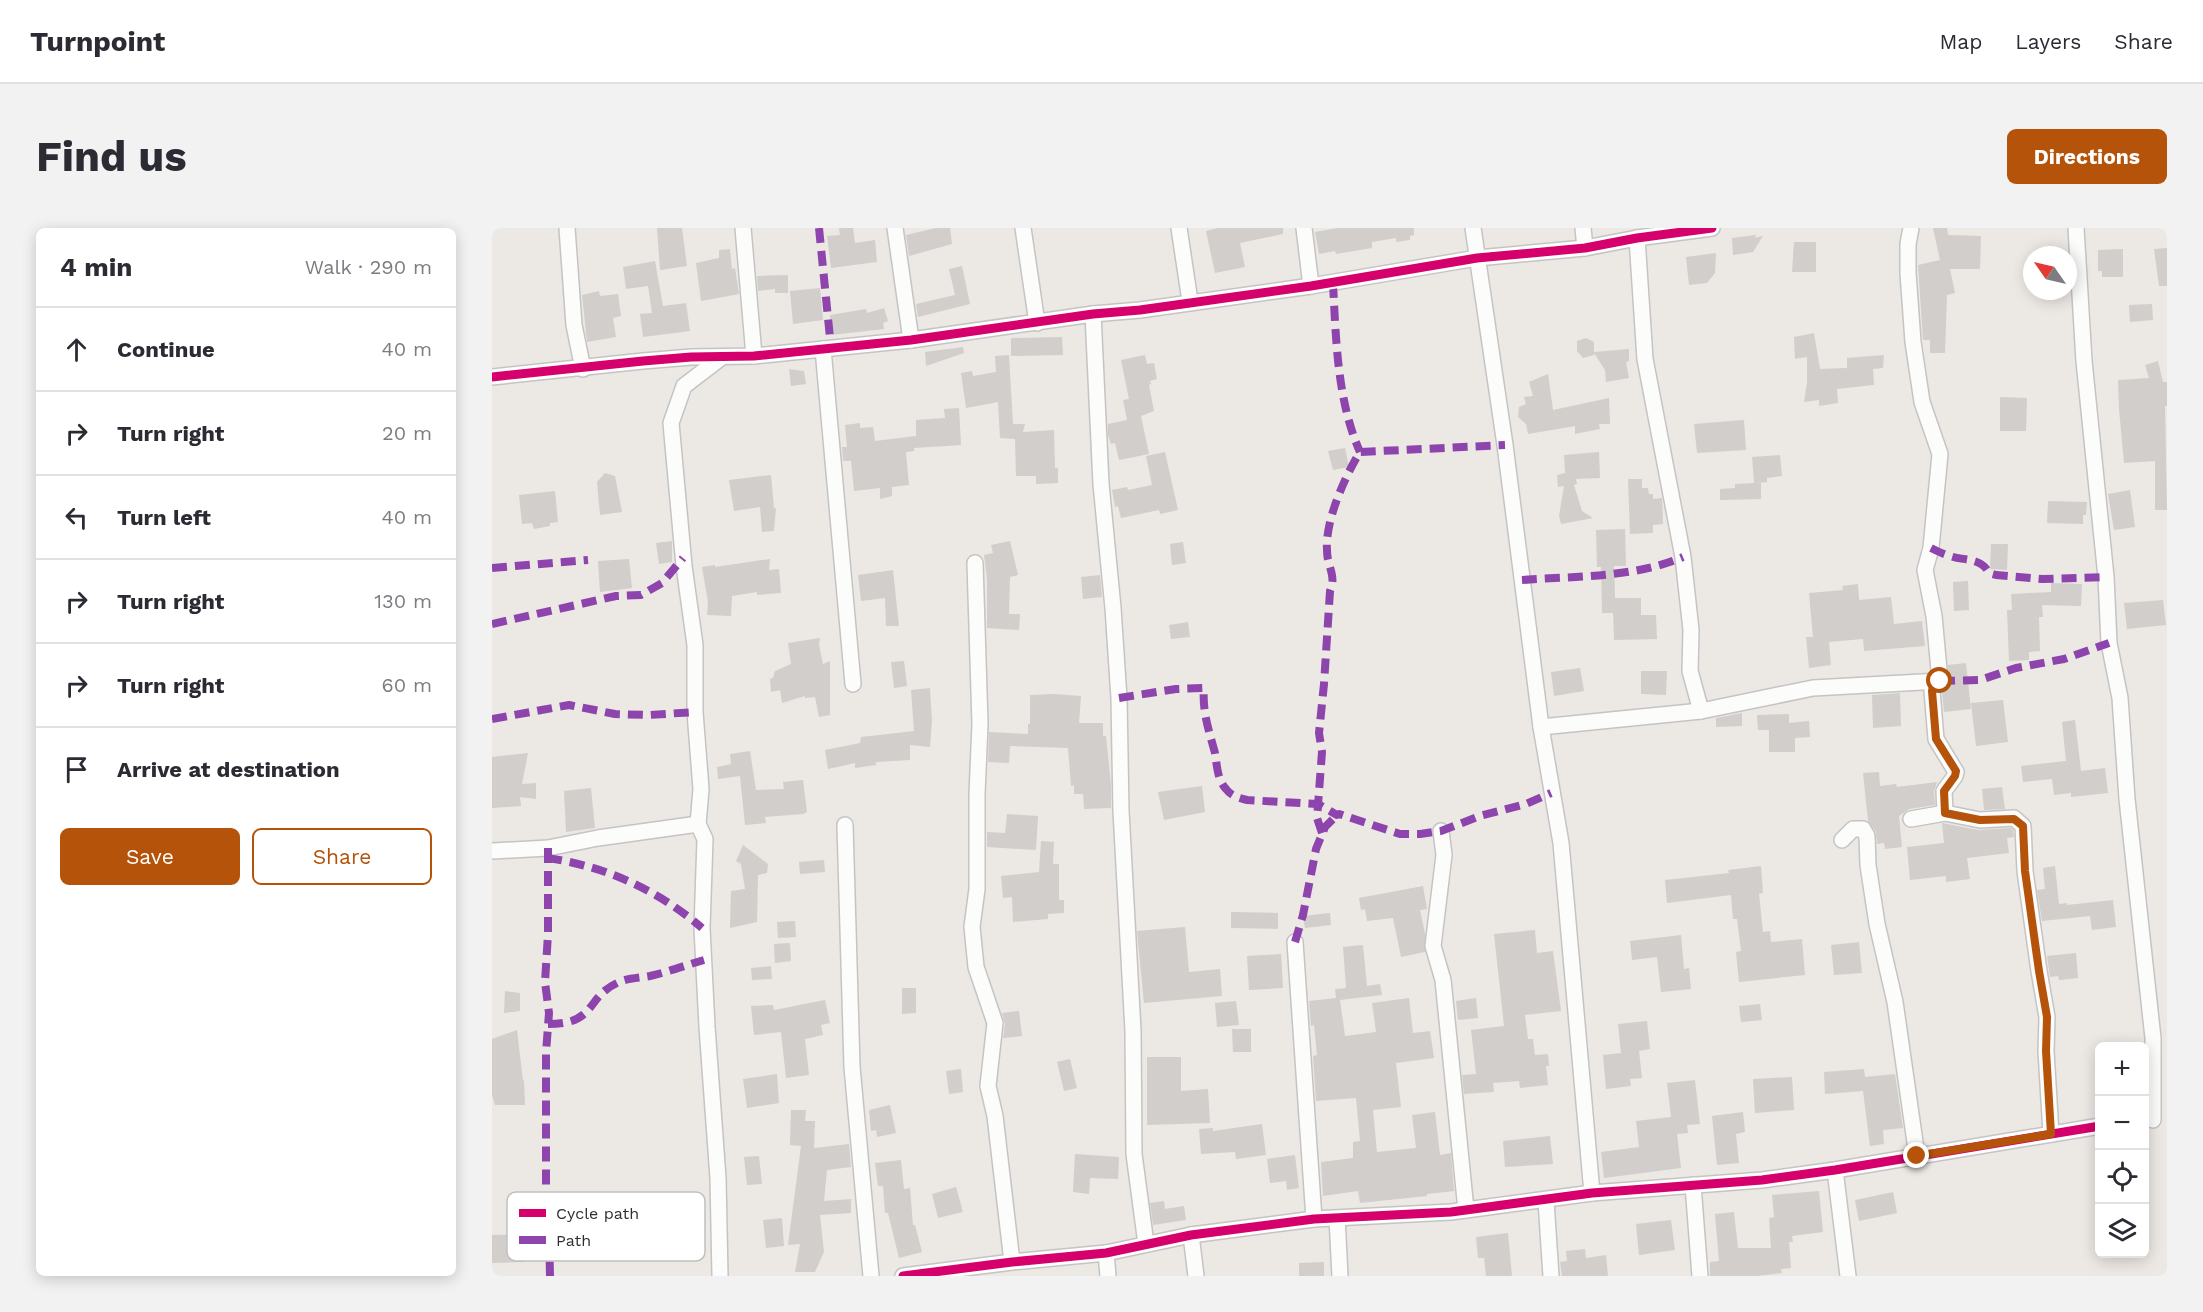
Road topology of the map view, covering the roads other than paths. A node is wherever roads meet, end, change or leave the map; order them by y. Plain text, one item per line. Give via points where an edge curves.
1 (567, 228) edge
2 (743, 228) edge
3 (895, 228) edge
4 (1023, 228) edge
5 (1179, 228) edge
6 (1304, 228) edge
7 (1473, 228) edge
8 (1583, 228) edge
9 (1710, 228) edge
10 (1911, 228) edge
11 (2076, 228) edge
12 (1637, 238) junction
13 (1585, 248) junction
14 (1477, 258) junction
15 (1311, 286) junction
16 (1190, 301) junction
17 (1093, 314) junction
18 (1036, 323) junction
19 (911, 340) junction
20 (823, 349) junction
21 (754, 356) junction
22 (722, 357) junction
23 (583, 369) junction
24 (492, 377) edge
25 (975, 563) dead end
26 (1934, 681) junction
27 (853, 684) dead end
28 (1701, 711) junction
29 (1541, 727) junction
30 (1945, 813) junction
31 (1911, 819) dead end
32 (698, 824) junction
33 (845, 825) dead end
34 (1442, 831) dead end
35 (1842, 840) dead end
36 (493, 850) edge
37 (1295, 942) dead end
38 (2155, 1120) edge
39 (2095, 1127) edge
40 (2051, 1134) junction
41 (1917, 1156) junction
42 (1835, 1170) junction
43 (1693, 1185) junction
44 (1592, 1194) junction
45 (1546, 1201) junction
46 (1466, 1210) junction
47 (1337, 1218) junction
48 (1314, 1219) junction
49 (1191, 1235) junction
50 (1146, 1244) junction
51 (1106, 1253) junction
52 (1012, 1262) junction
53 (720, 1276) edge
54 (871, 1276) edge
55 (903, 1276) edge
56 (1108, 1276) edge
57 (1196, 1276) edge
58 (1340, 1276) edge
59 (1551, 1276) edge
60 (1700, 1276) edge
61 (1848, 1276) edge

1 - 23 street via 574,325
2 - 21 street
3 - 19 street
4 - 18 street
5 - 16 street
6 - 15 street
7 - 14 street
8 - 13 street
9 - 12 street
10 - 26 street via 1908,273 1913,342 1922,402 1940,454 1931,548 1924,570 1934,616 1940,681
11 - 38 street via 2109,643 2120,698 2152,1028
12 - 13 street
12 - 28 street via 1645,359 1683,557 1691,630 1690,671
13 - 14 street
14 - 15 street
14 - 29 street
15 - 16 street
16 - 17 street
17 - 18 street
17 - 50 street via 1101,484 1119,698 1120,811 1133,1031 1134,1154
18 - 19 street
19 - 20 street
20 - 21 street
20 - 27 street
21 - 22 street
22 - 23 street
22 - 32 street via 684,386 671,423 694,645 701,789
23 - 24 street
25 - 52 street via 980,724 977,889 972,927 976,967 995,1023 988,1086
26 - 28 street via 1813,688
26 - 30 street via 1936,739 1956,771 1944,791
28 - 29 street
29 - 44 street via 1561,843
30 - 31 street
30 - 40 street via 1980,820 2014,819 2023,826 2025,871 2047,1017
32 - 36 street via 548,848
32 - 53 street via 705,839 702,927 718,1178
33 - 54 street via 852,1067
34 - 46 street via 1444,855 1433,946 1443,980
35 - 41 street via 1853,829 1866,830 1877,924 1895,1002
37 - 48 street
39 - 40 street
40 - 41 street
41 - 42 street
42 - 43 street
42 - 61 street
43 - 44 street
43 - 60 street
44 - 45 street
45 - 46 street
45 - 59 street
46 - 47 street
47 - 48 street
47 - 58 street
48 - 49 street
49 - 50 street
49 - 57 street
50 - 51 street
51 - 52 street
51 - 56 street
52 - 55 street

